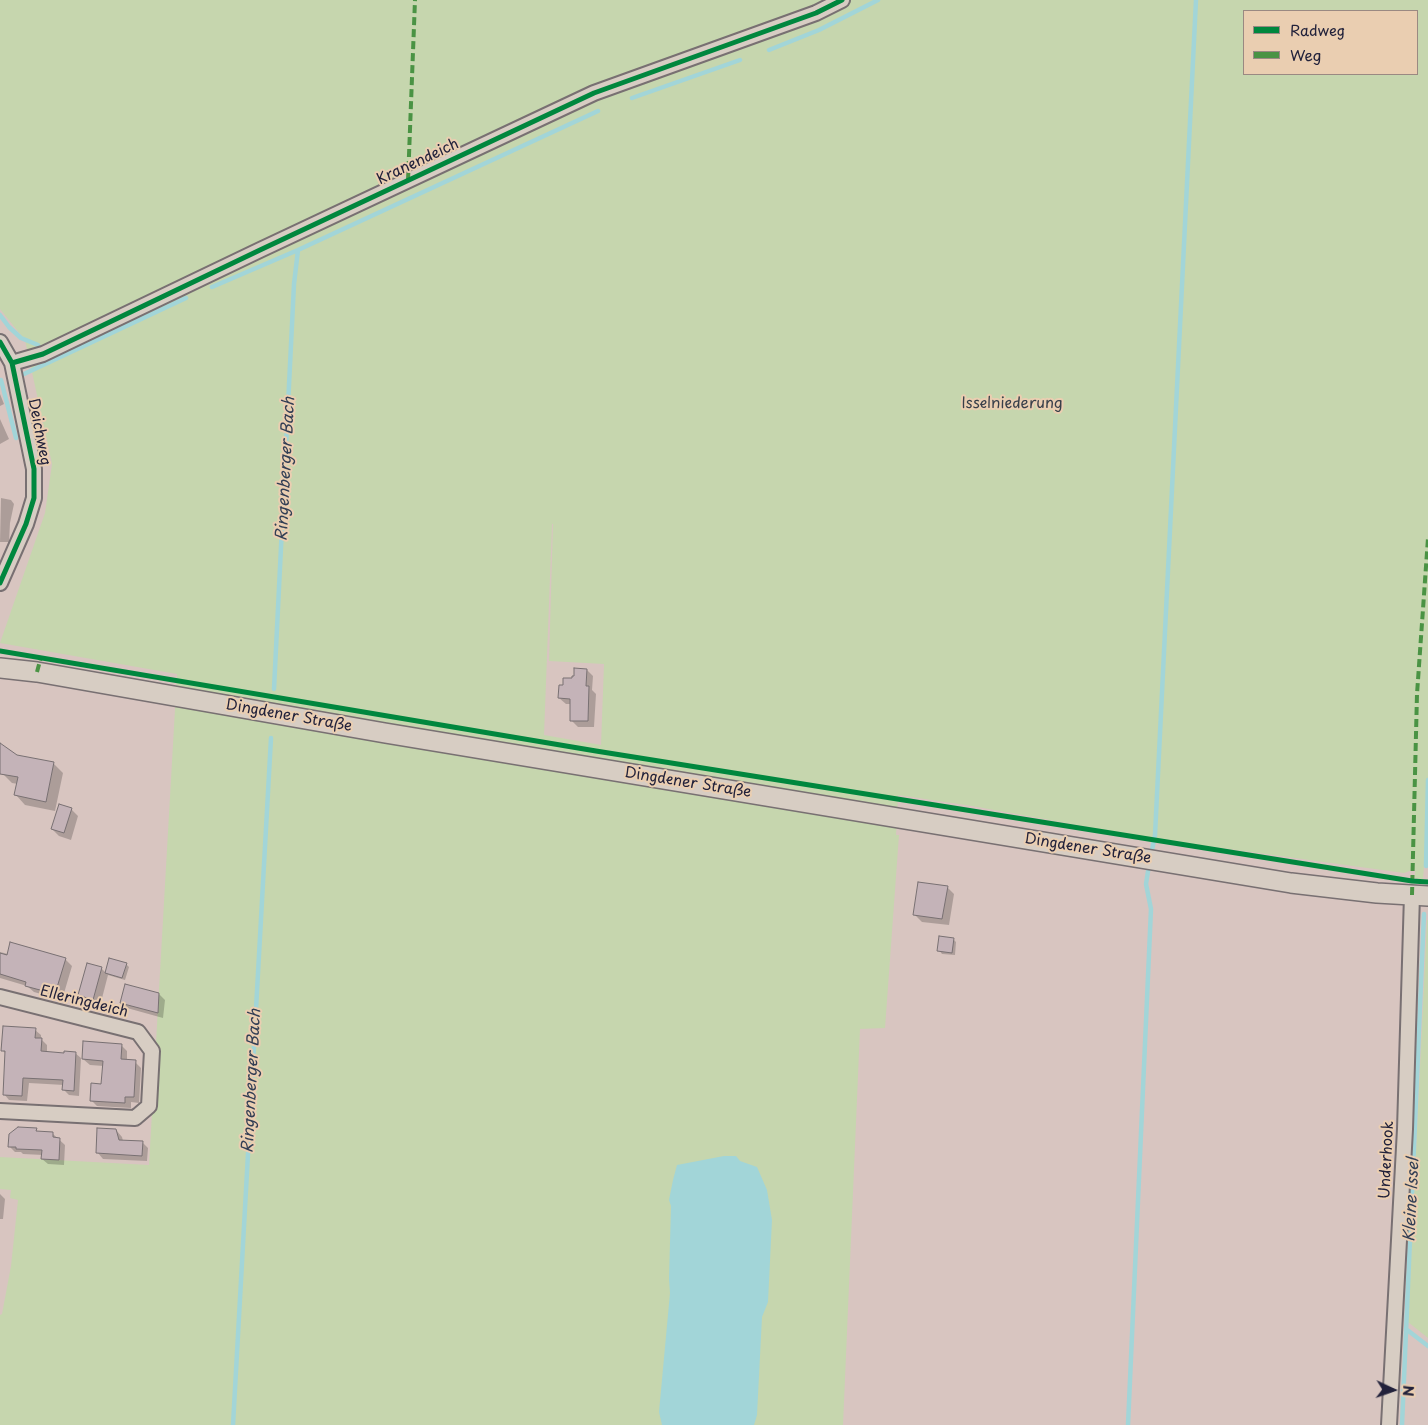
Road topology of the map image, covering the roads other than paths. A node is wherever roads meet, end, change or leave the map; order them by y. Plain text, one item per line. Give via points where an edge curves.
1 (842, 0) edge
2 (0, 342) edge
3 (12, 363) junction
4 (0, 583) edge
5 (0, 668) edge
6 (1420, 896) edge
7 (0, 997) edge
8 (0, 1110) edge
9 (1389, 1425) edge

1 - 3 street, Kranendeich via 816,13 594,93 43,354
2 - 3 street, Deichweg
3 - 4 street, Deichweg via 34,469 34,498
5 - 6 main road, Dingdener Straße via 1291,883
6 - 9 street, Underhook
7 - 8 street, Elleringdeich via 138,1032 152,1051 149,1106 135,1118

